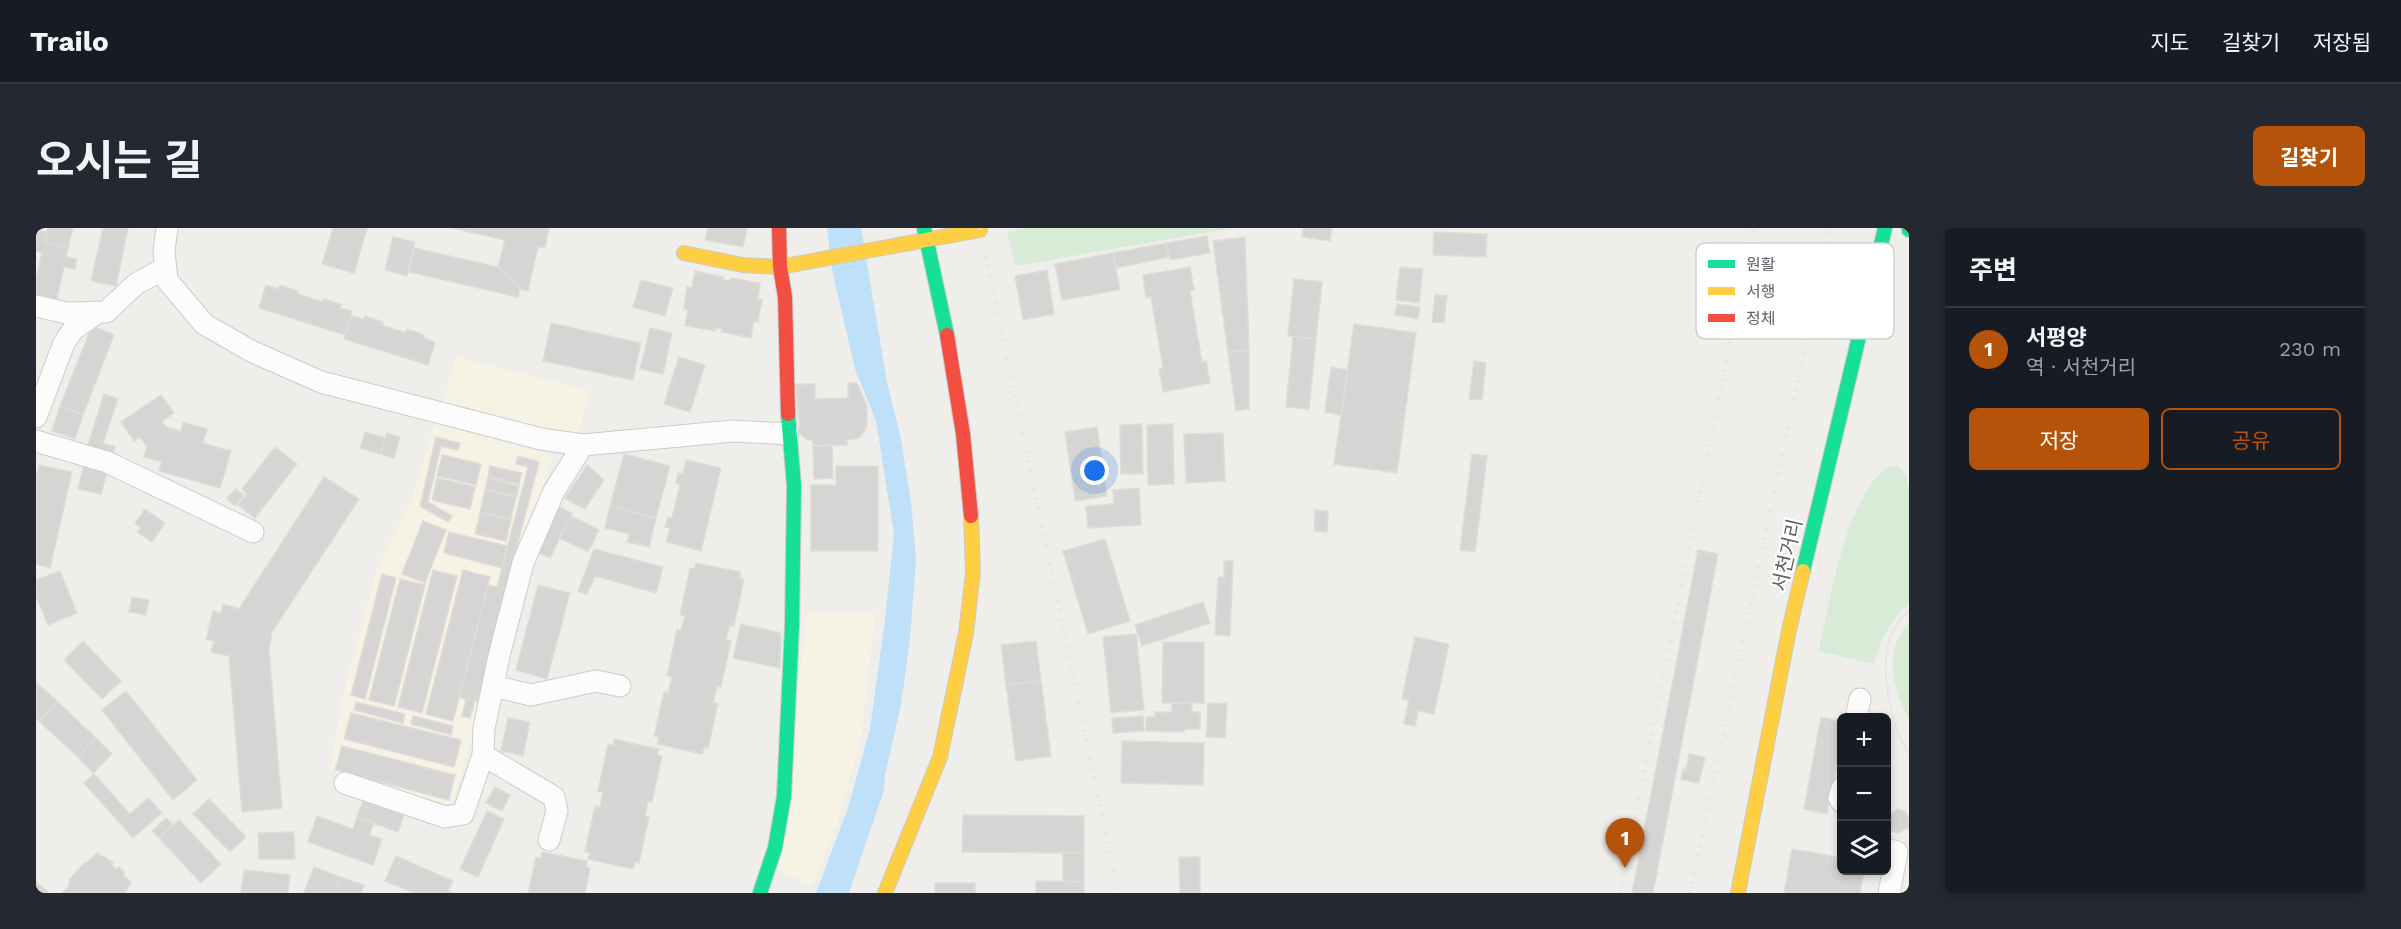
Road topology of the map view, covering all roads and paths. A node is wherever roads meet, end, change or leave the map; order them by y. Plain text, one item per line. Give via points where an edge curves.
1 (167, 228) edge
2 (779, 228) edge
3 (1885, 228) edge
4 (980, 230) dead end
5 (925, 234) edge
6 (1881, 243) edge
7 (684, 253) dead end
8 (780, 267) junction
9 (165, 268) junction
10 (36, 306) edge
11 (98, 312) junction
12 (1858, 339) edge
13 (36, 417) edge
14 (788, 435) junction
15 (36, 441) edge
16 (583, 445) junction
17 (253, 532) dead end
18 (493, 686) junction
19 (620, 686) dead end
20 (483, 755) junction
21 (345, 783) dead end
22 (549, 840) dead end
23 (1891, 850) edge
24 (759, 893) edge
25 (885, 893) edge
26 (1738, 893) edge
27 (1889, 893) edge

1 - 9 street
2 - 8 street
3 - 6 street, 서천거리
4 - 5 street
5 - 8 street via 888,247
5 - 25 street via 950,347 963,434 971,502 973,572 966,633 940,757
7 - 8 street via 742,265
8 - 14 street via 785,297
9 - 11 street via 136,284 105,312
9 - 16 street via 167,280 204,324 251,351 321,382 541,439
10 - 11 street via 67,313
11 - 13 street via 73,330 64,343
12 - 26 street, 서천거리 via 1789,630
14 - 16 street via 733,431
14 - 24 street via 794,486 784,796 776,848
15 - 17 street via 107,462
16 - 18 street via 554,491 527,554
18 - 19 street via 531,695 596,681
18 - 20 street
20 - 21 street via 463,814 445,817
20 - 22 street via 554,797 557,811
23 - 27 street via 1897,852

